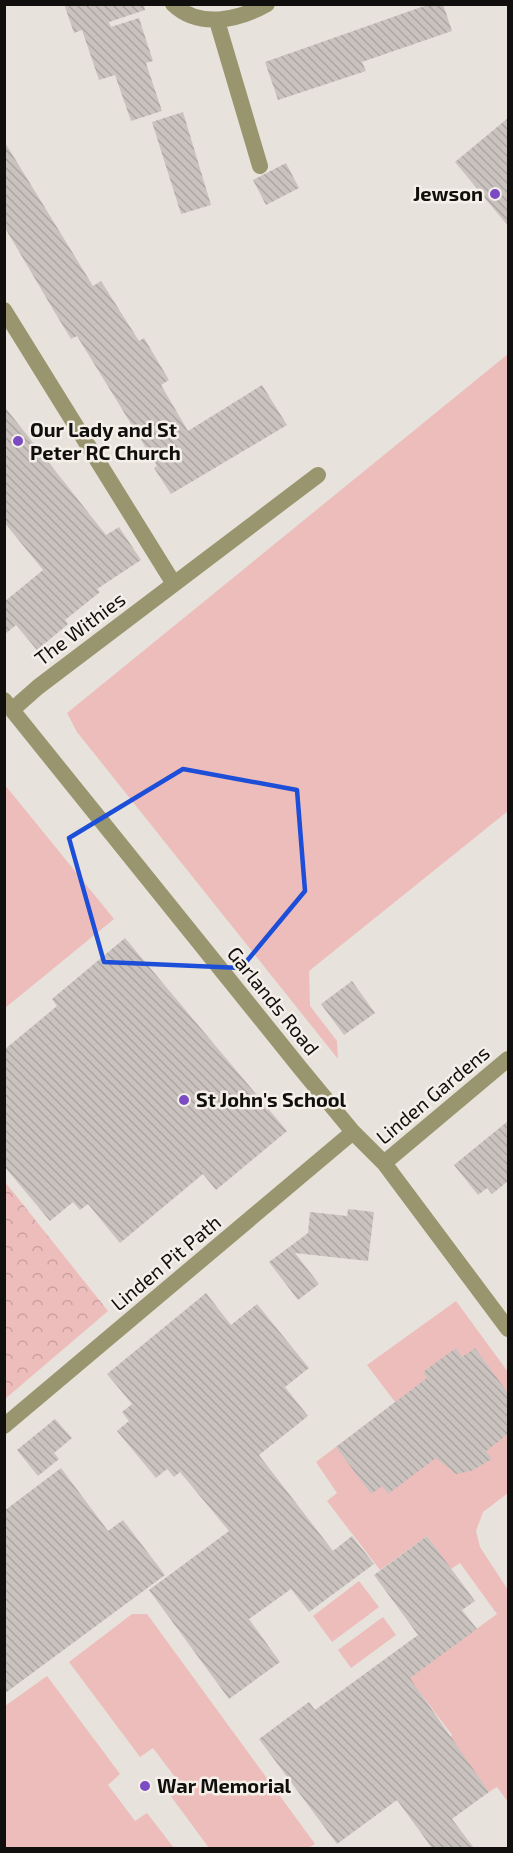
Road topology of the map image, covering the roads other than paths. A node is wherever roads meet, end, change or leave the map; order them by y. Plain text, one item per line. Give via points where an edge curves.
1 (172, 4) edge
2 (267, 4) edge
3 (217, 21) junction
4 (260, 166) dead end
5 (4, 310) edge
6 (318, 475) dead end
7 (174, 584) junction
8 (8, 705) edge
9 (508, 1059) edge
10 (353, 1131) junction
11 (384, 1163) junction
12 (508, 1329) edge
13 (4, 1426) edge

1 - 3 street via 182,13
2 - 3 street via 251,13
3 - 4 street
5 - 7 street
6 - 7 street, The Withies
7 - 8 street, The Withies
8 - 10 street, Garlands Road
9 - 11 street, Linden Gardens
10 - 11 street, Garlands Road
10 - 13 street, Linden Pit Path
11 - 12 street, Garlands Road

